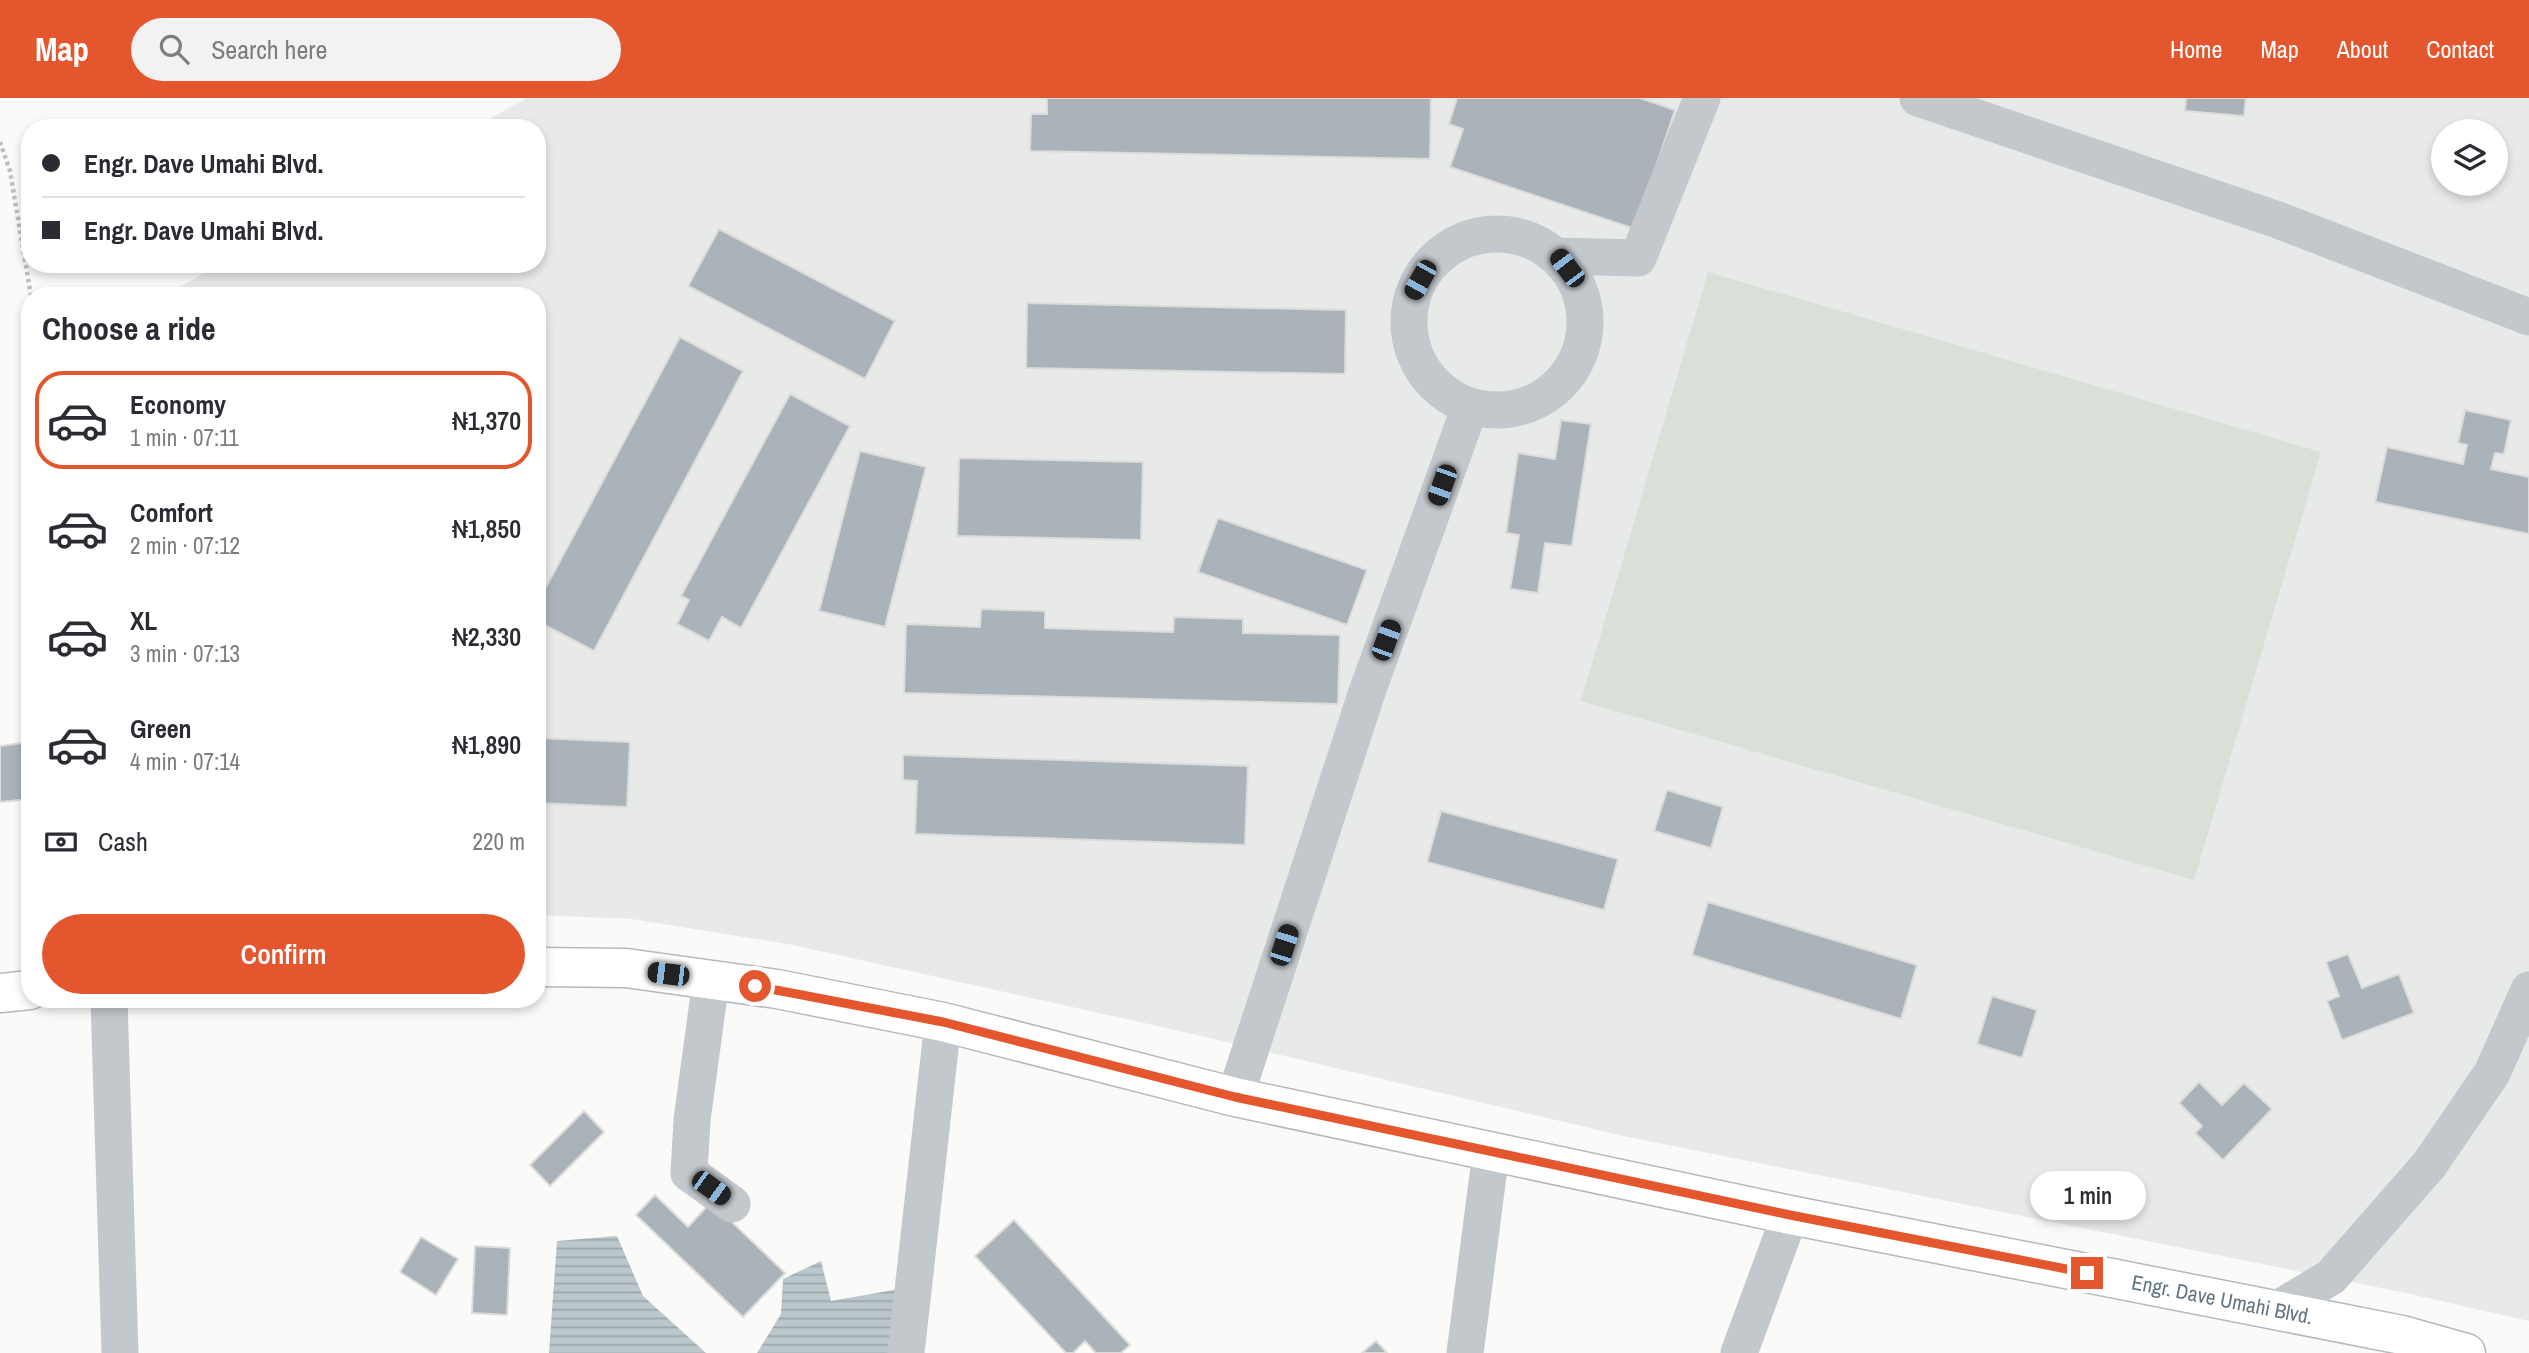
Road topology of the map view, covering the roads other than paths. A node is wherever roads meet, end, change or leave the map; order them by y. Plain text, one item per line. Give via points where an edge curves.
1 (1702, 98) edge
2 (1918, 98) edge
3 (1557, 256) junction
4 (2529, 317) edge
5 (1470, 407) junction
6 (546, 967) edge
7 (711, 980) junction
8 (2529, 990) edge
9 (21, 991) edge
10 (0, 993) edge
11 (108, 1008) edge
12 (943, 1022) junction
13 (1235, 1097) junction
14 (1491, 1152) junction
15 (732, 1204) dead end
16 (1790, 1215) junction
17 (2276, 1310) junction
18 (2408, 1344) edge
19 (120, 1353) edge
20 (906, 1353) edge
21 (1465, 1353) edge
22 (1739, 1353) edge
23 (2466, 1353) edge

1 - 3 street via 1638,258
2 - 4 street via 2278,220
3 - 5 street via 1577,281 1586,314 1583,349 1566,380 1538,401 1504,411
3 - 5 street via 1525,237 1489,233 1456,243 1429,265 1411,295 1407,330 1418,363 1439,390
5 - 13 street via 1367,692
6 - 7 street, Engr. Dave Umahi Blvd. via 626,968
7 - 12 street, Engr. Dave Umahi Blvd.
7 - 15 street via 689,1173
8 - 17 street via 2492,1073 2429,1165 2331,1277
9 - 10 street
11 - 19 street
12 - 13 street, Engr. Dave Umahi Blvd.
12 - 20 street
13 - 14 street, Engr. Dave Umahi Blvd.
14 - 16 street, Engr. Dave Umahi Blvd.
14 - 21 street
16 - 17 street, Engr. Dave Umahi Blvd.
16 - 22 street
17 - 18 street, Engr. Dave Umahi Blvd.
18 - 23 street, Engr. Dave Umahi Blvd.

